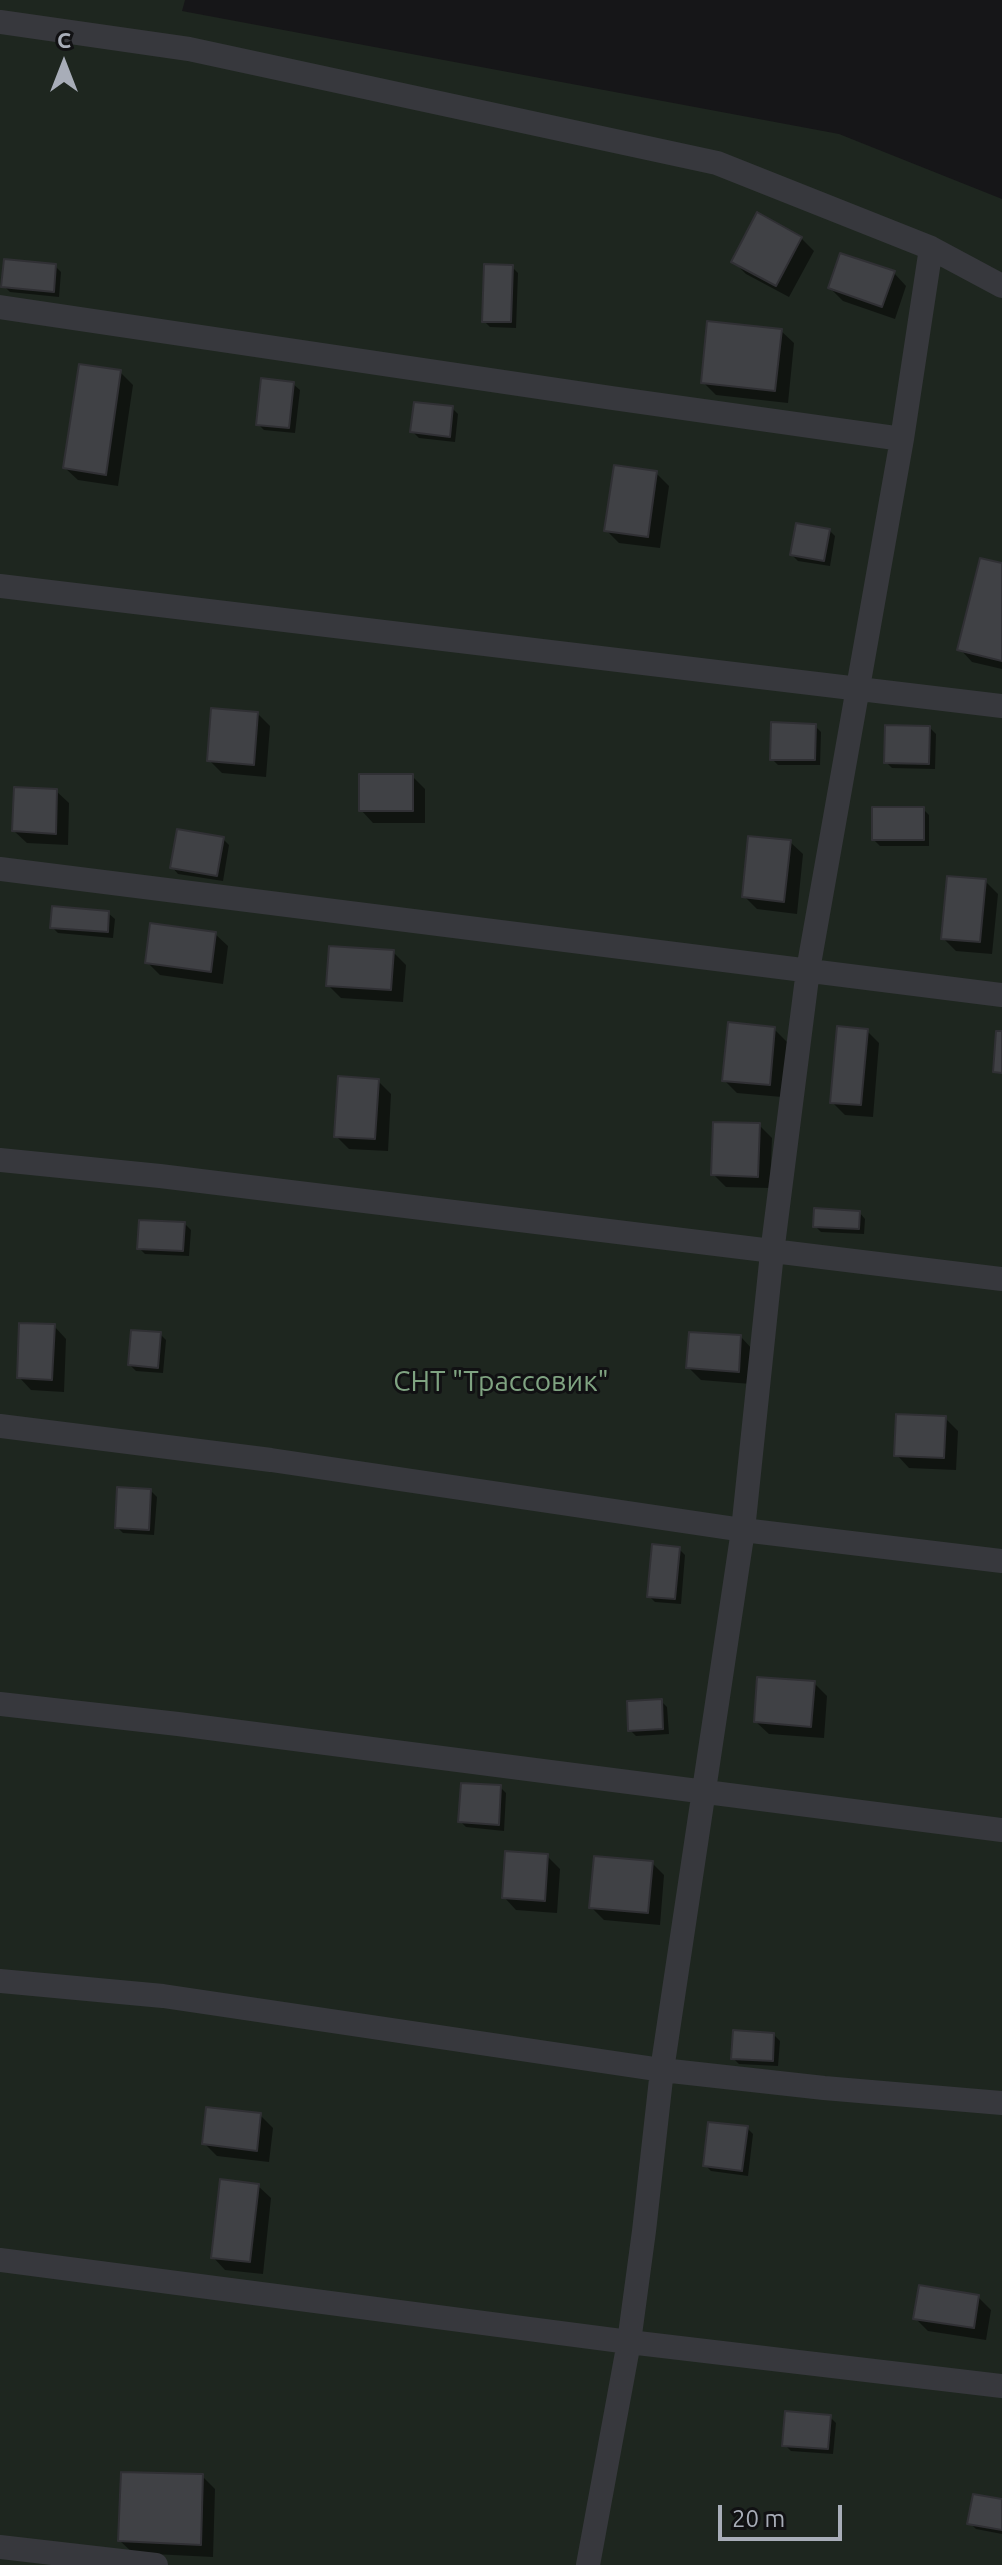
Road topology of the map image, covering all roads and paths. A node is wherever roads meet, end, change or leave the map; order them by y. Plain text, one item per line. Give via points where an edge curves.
1 (0, 22) edge
2 (931, 248) junction
3 (1002, 286) edge
4 (0, 307) edge
5 (902, 439) junction
6 (0, 586) edge
7 (857, 689) junction
8 (1002, 706) edge
9 (0, 869) edge
10 (808, 970) junction
11 (1002, 995) edge
12 (0, 1160) edge
13 (772, 1253) junction
14 (1002, 1279) edge
15 (0, 1426) edge
16 (743, 1530) junction
17 (1002, 1561) edge
18 (0, 1704) edge
19 (702, 1792) junction
20 (1002, 1830) edge
21 (0, 1981) edge
22 (662, 2070) junction
23 (1002, 2103) edge
24 (0, 2260) edge
25 (629, 2342) junction
26 (1002, 2386) edge
27 (0, 2547) edge
28 (156, 2565) edge
29 (588, 2565) edge

1 - 2 lane via 189,49 717,163
2 - 3 lane
2 - 5 lane
4 - 5 lane
5 - 7 lane
6 - 7 lane
7 - 8 lane
7 - 10 lane
9 - 10 lane
10 - 11 lane
10 - 13 lane
12 - 13 lane
13 - 14 lane
13 - 16 lane
15 - 16 lane
16 - 17 lane
16 - 19 lane
18 - 19 lane
19 - 20 lane
19 - 22 lane
21 - 22 lane via 163,1996
22 - 23 lane
22 - 25 lane
24 - 25 lane
25 - 26 lane
25 - 29 lane
27 - 28 lane

